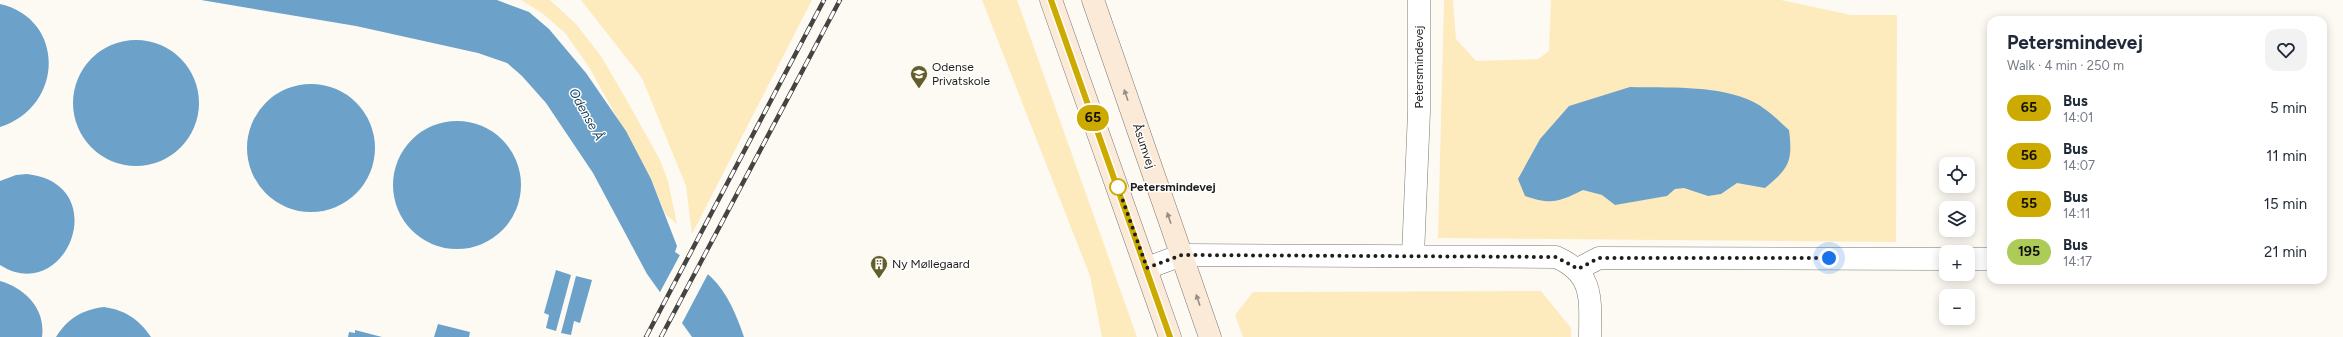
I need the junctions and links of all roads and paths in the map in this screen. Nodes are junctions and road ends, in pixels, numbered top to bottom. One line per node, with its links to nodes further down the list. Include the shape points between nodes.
1 (1051, 0): 9 (street)
2 (1093, 0): 4 (street, Åsumvej, one-way to 2)
3 (1419, 0): 5 (street, Petersmindevej, via 1419,112)
4 (1182, 255): 5 (street); 9 (street); 12 (street, Åsumvej, one-way to 4)
5 (1413, 255): 10 (street, via 1556,257)
6 (1939, 259): 10 (street, via 1599,258)
7 (1975, 259): 8 (street)
8 (1987, 259)
9 (1147, 268): 11 (street)
10 (1578, 269): 13 (street, via 1590,298)
11 (1170, 337)
12 (1210, 337)
13 (1590, 337)

